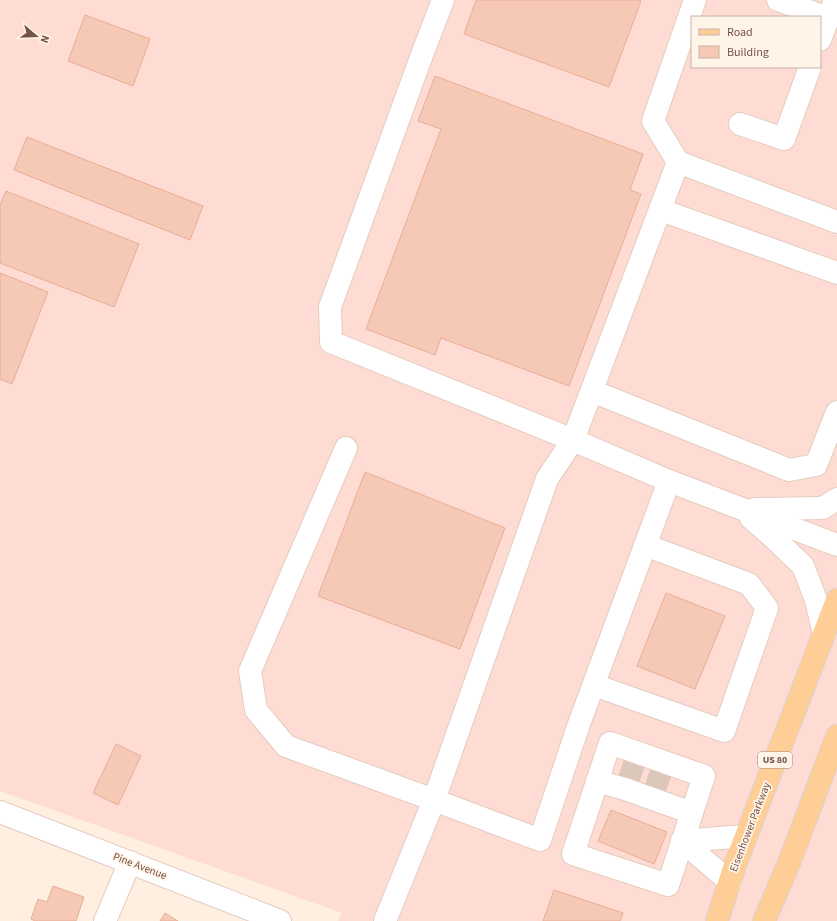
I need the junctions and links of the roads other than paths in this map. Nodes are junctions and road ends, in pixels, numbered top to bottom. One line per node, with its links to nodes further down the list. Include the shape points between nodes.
1 (443, 0): 14 (street, via 330,307 331,342)
2 (695, 0): 8 (street, via 653,121)
3 (778, 0): 4 (street)
4 (831, 9): 5 (street)
5 (821, 37)
6 (810, 68): 7 (street, via 784,139)
7 (740, 124)
8 (678, 162): 9 (street); 10 (street)
9 (661, 210): 11 (street); 12 (street)
10 (837, 222)
11 (837, 273)
12 (592, 391): 13 (street, via 789,470 816,465); 14 (street)
13 (837, 412)
14 (573, 440): 16 (street); 27 (street, via 547,479)
15 (346, 448): 27 (street, via 250,670 256,710 286,746)
16 (669, 481): 18 (street); 19 (street)
17 (837, 499): 18 (street, via 822,508)
18 (740, 509): 20 (street); 22 (street, via 803,566 816,600)
19 (646, 545): 23 (street); 23 (street, via 750,584 768,608 724,731)
20 (837, 546)
21 (837, 600): 22 (main road, Eisenhower Parkway / US 80)
22 (824, 634): 30 (main road, Eisenhower Parkway / US 80)
23 (594, 685): 27 (street, via 540,840)
24 (837, 736): 38 (main road)
25 (632, 771): 26 (street); 26 (street, via 610,743); 29 (street, via 653,796); 29 (street, via 663,767 704,776)
26 (597, 781): 31 (street, via 573,854 668,886)
27 (434, 800): 36 (street)
28 (0, 812): 32 (street, Pine Avenue)
29 (692, 813): 31 (street)
30 (746, 836): 31 (street); 33 (main road, Eisenhower Parkway / US 80)
31 (682, 841): 33 (street)
32 (130, 862): 34 (street); 35 (street, Pine Avenue)
33 (730, 882): 37 (main road, Eisenhower Parkway / US 80)
34 (105, 921)
35 (280, 921)
36 (385, 921)
37 (717, 921)
38 (764, 921)

